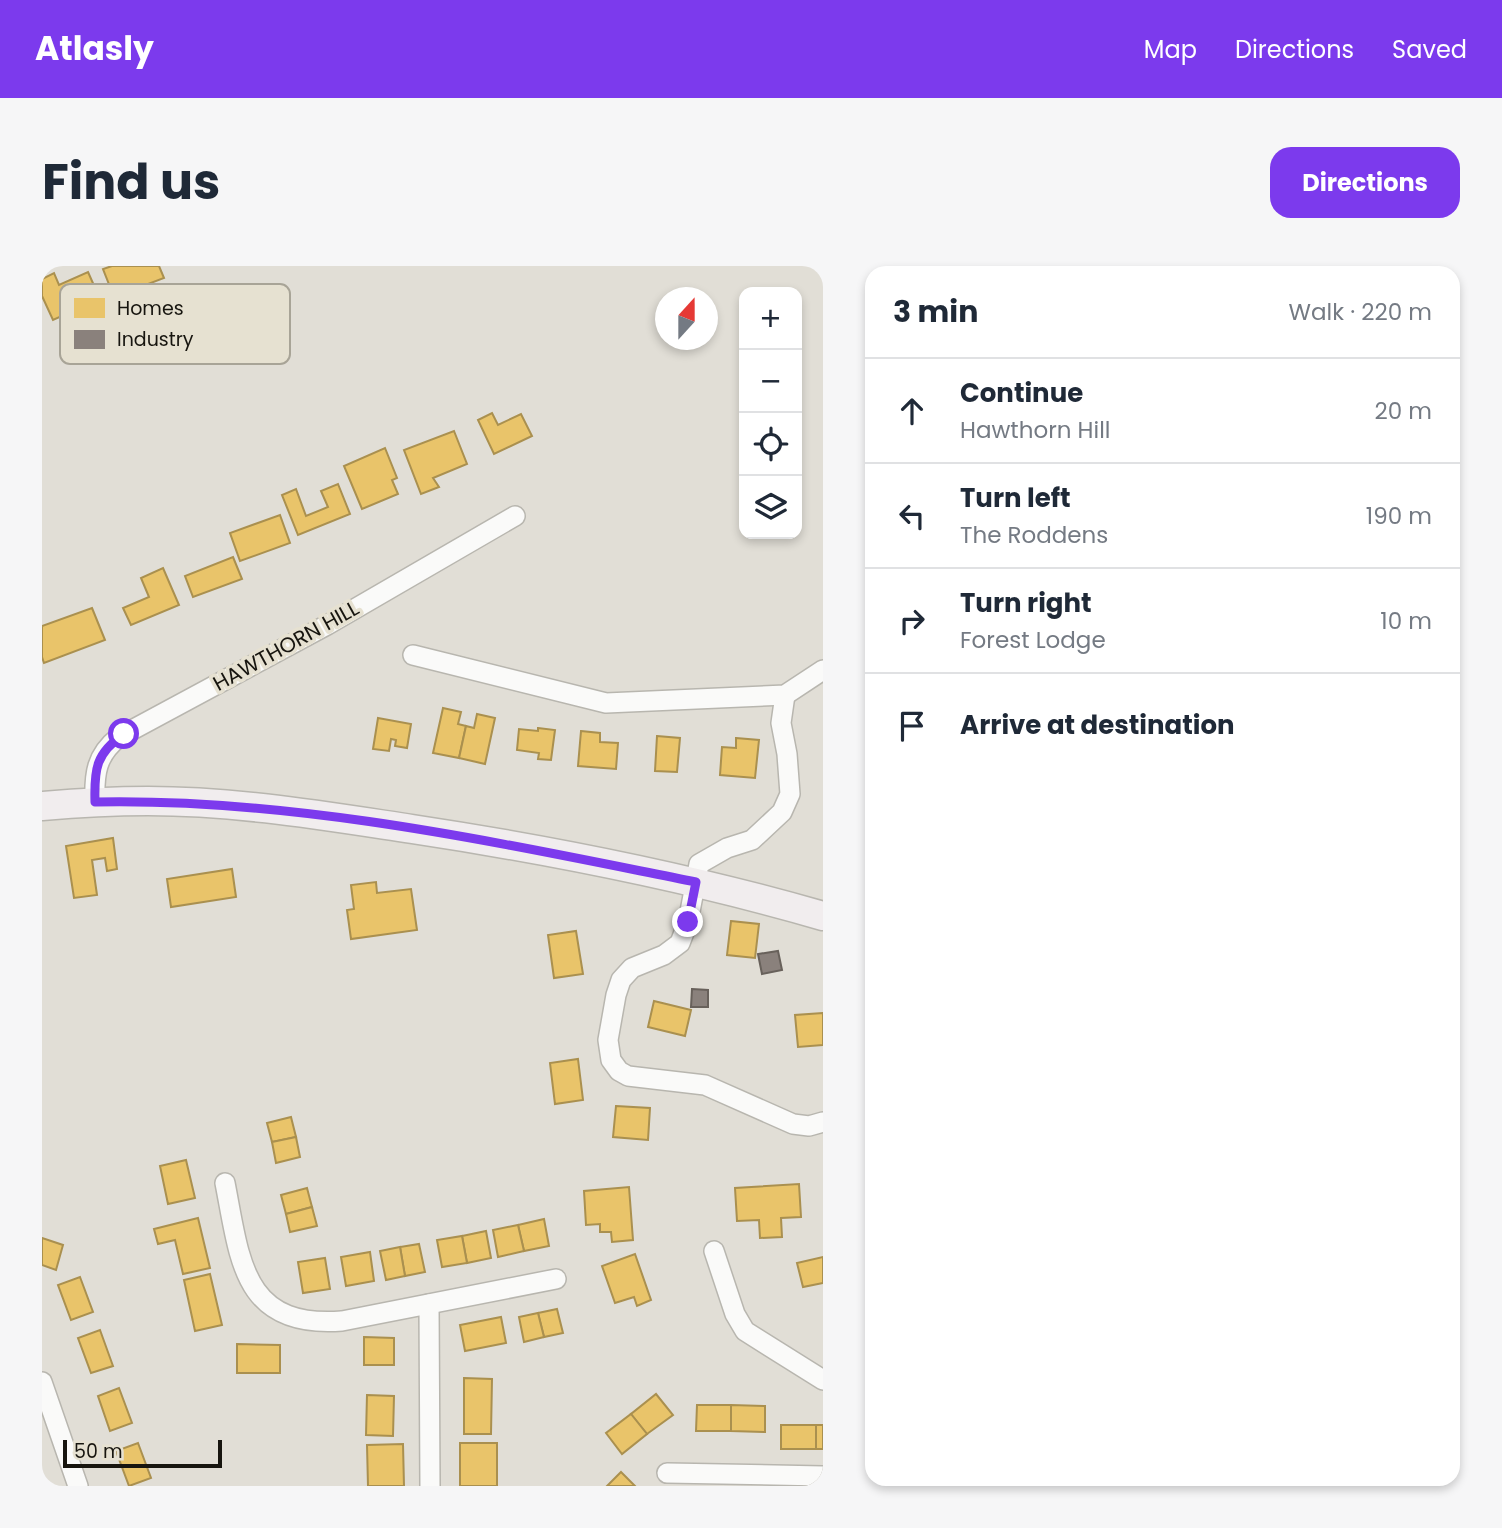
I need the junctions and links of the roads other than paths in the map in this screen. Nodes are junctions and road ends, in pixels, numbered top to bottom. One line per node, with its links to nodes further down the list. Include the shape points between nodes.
1 (515, 516): 5 (street, HAWTHORN HILL, via 327,625 124,734 99,759)
2 (413, 655): 4 (street, via 606,703)
3 (823, 670): 4 (street)
4 (785, 695): 7 (street, via 781,723 790,794 782,812 752,840 699,864)
5 (95, 802): 6 (street); 7 (street, via 224,804 348,820 509,845)
6 (42, 806)
7 (696, 882): 8 (street); 9 (street, via 680,943 632,968 621,980 608,1040 611,1060 619,1071 632,1077 700,1083 793,1124)
8 (823, 916)
9 (823, 1122)
10 (225, 1183): 13 (street, via 248,1280 259,1296 281,1311 319,1323)
11 (714, 1251): 14 (street, via 745,1331)
12 (556, 1279): 13 (street)
13 (429, 1304): 19 (street)
14 (823, 1380)
15 (42, 1382): 18 (street)
16 (667, 1473): 17 (street)
17 (823, 1476)
18 (78, 1486)
19 (430, 1486)

